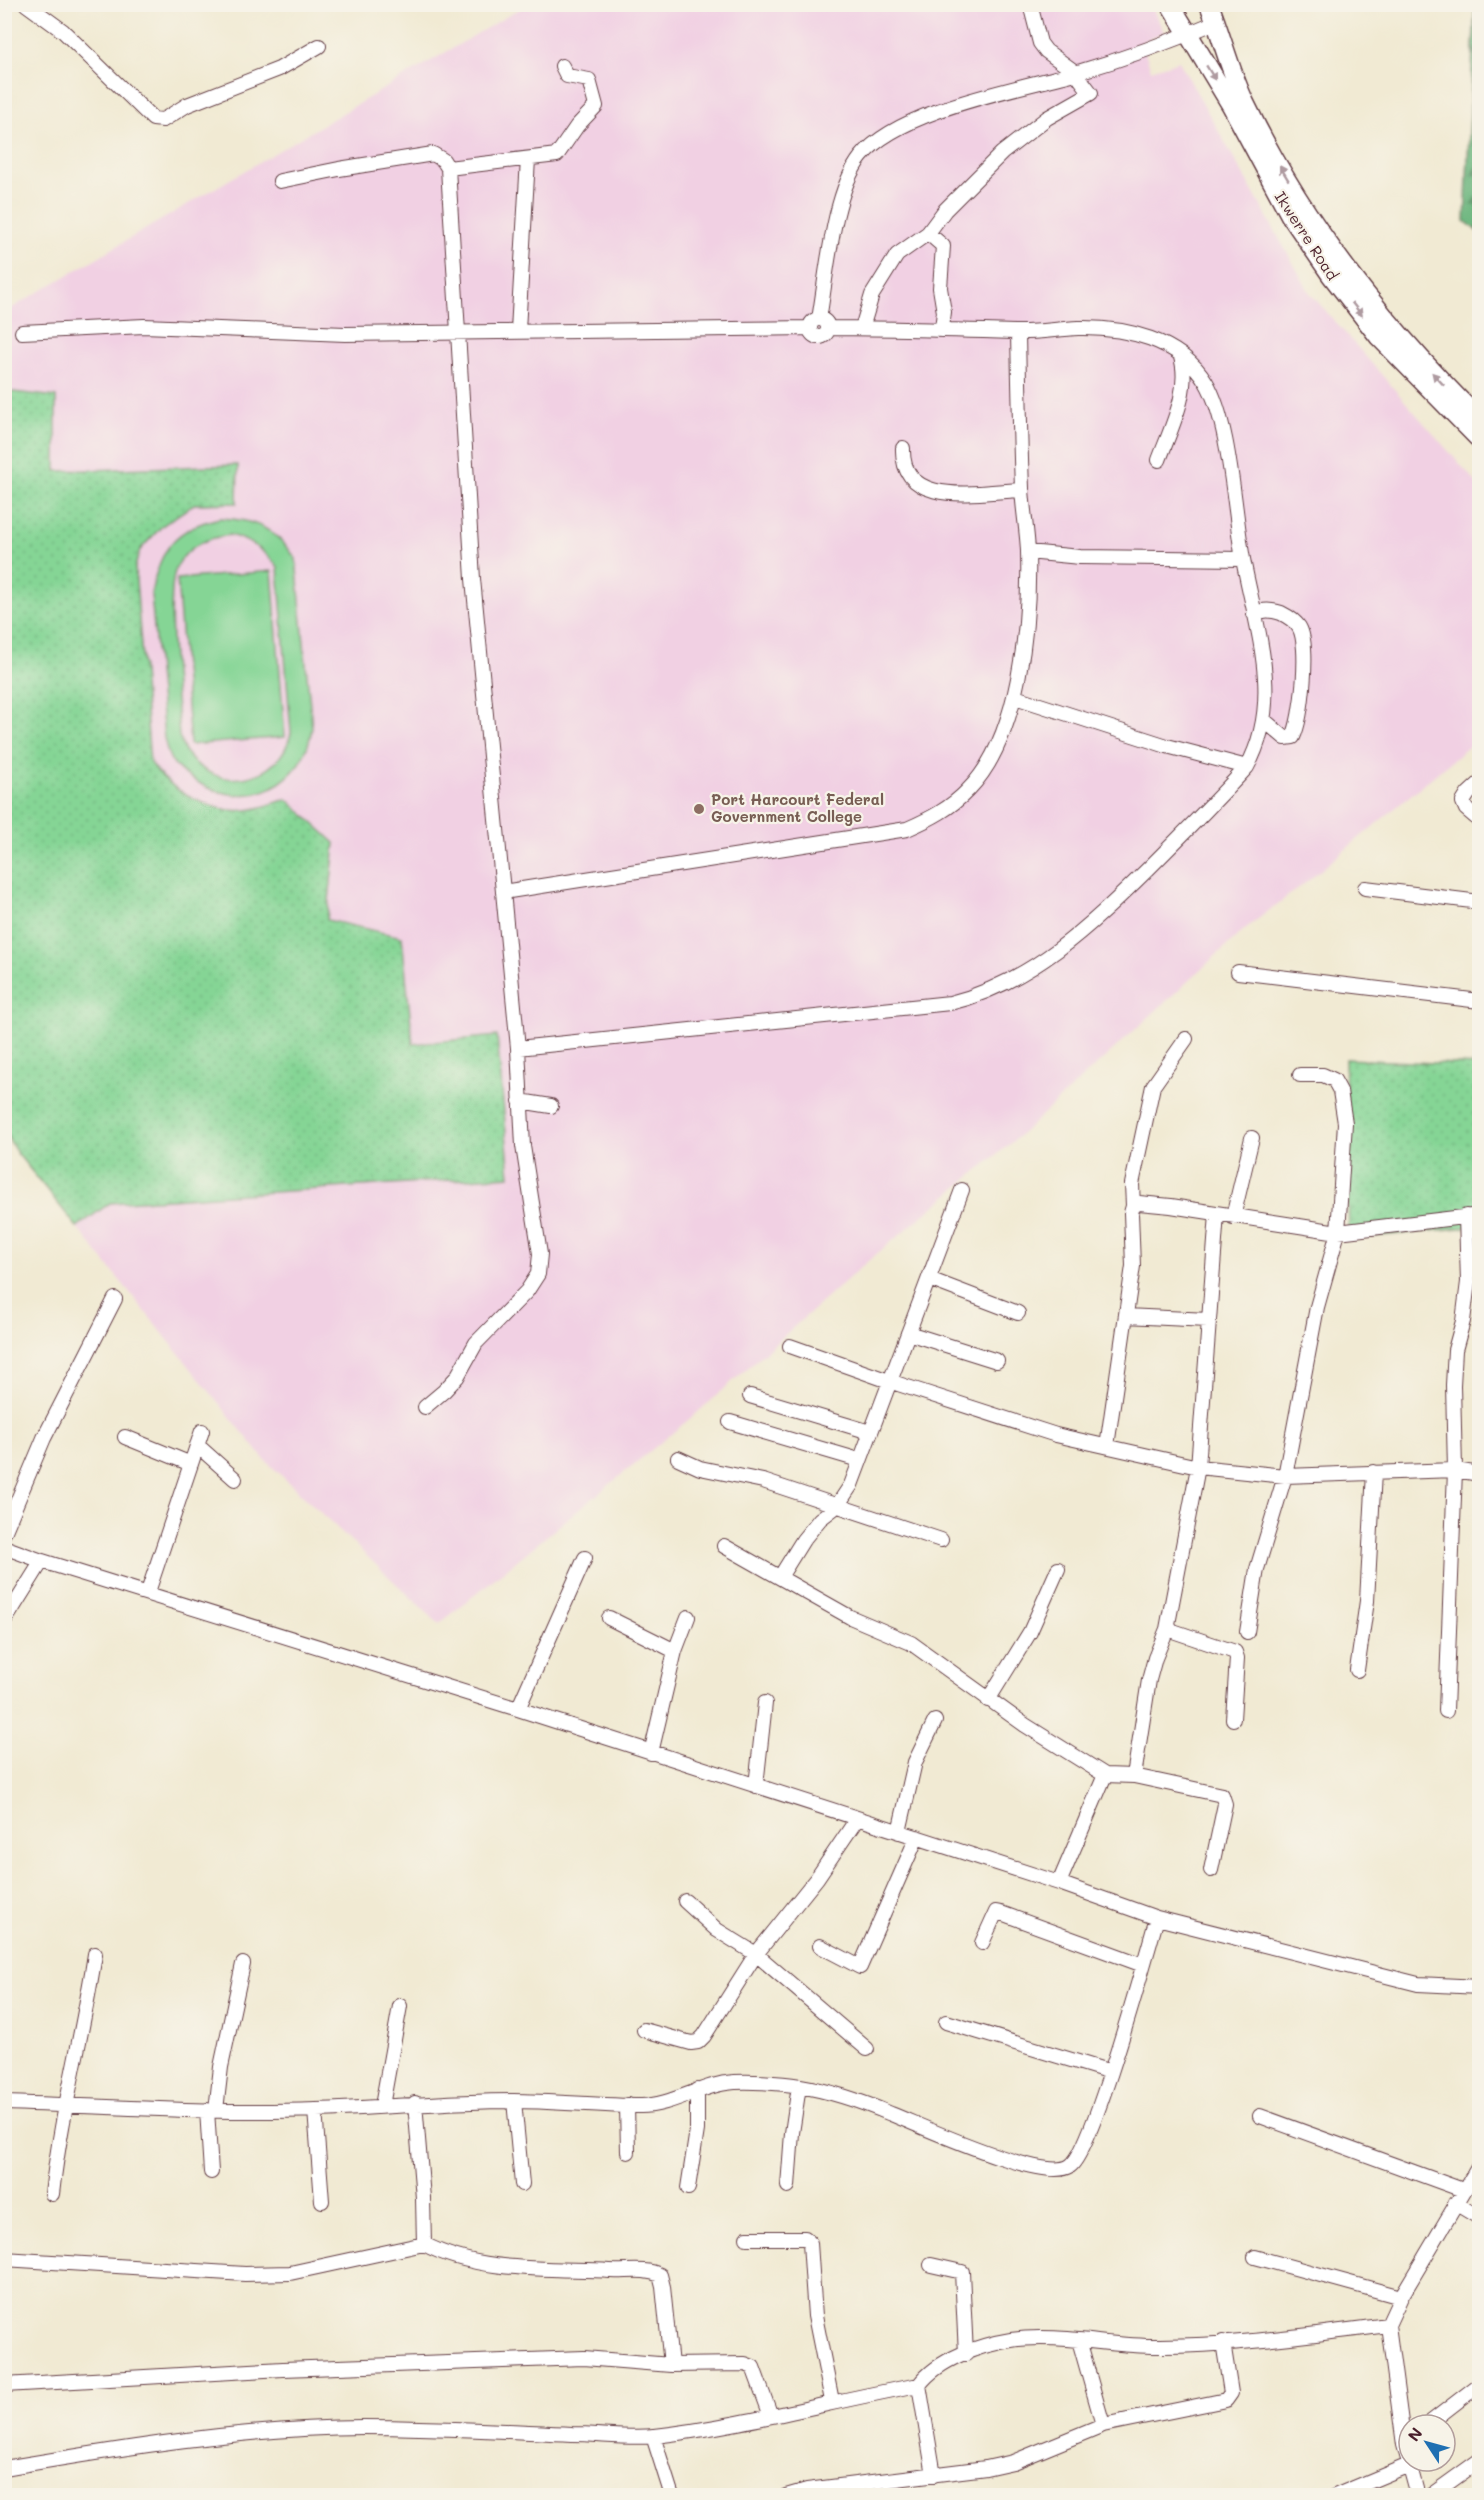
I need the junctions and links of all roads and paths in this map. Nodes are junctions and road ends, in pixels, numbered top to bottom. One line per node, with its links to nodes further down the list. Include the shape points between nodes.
1 (26, 4): 7 (street, via 63,32 153,119 163,120 187,105 279,69)
2 (1030, 4): 9 (street, via 1041,43)
3 (1170, 4): 6 (main road, Ikwerre Road)
4 (1209, 4): 5 (main road, Ikwerre Road)
5 (1216, 22): 6 (street); 22 (main road, Ikwerre Road, one-way to 5, via 1389,324 1313,222 1245,102)
6 (1187, 35): 9 (street); 23 (main road, Ikwerre Road, one-way to 23, via 1231,105 1290,215 1331,275 1379,337)
7 (320, 46)
8 (562, 66): 10 (street, via 567,76 589,80 596,106 557,155)
9 (1075, 72): 13 (street, via 1091,93 1047,118 1002,153 945,210); 14 (street, via 924,115 877,142 861,156 842,198)
10 (528, 159): 11 (street); 17 (street)
11 (448, 168): 12 (street, via 432,154); 18 (street)
12 (280, 181)
13 (928, 233): 15 (street, via 897,255 872,295); 16 (street, via 943,246)
14 (819, 325): 15 (street); 17 (street)
15 (862, 328): 16 (street)
16 (942, 328): 20 (street)
17 (518, 330): 18 (street)
18 (460, 331): 19 (street, via 345,334 144,327); 36 (street, via 473,579)
19 (22, 332)
20 (1018, 333): 21 (street, via 1079,328 1124,331 1160,342); 26 (street)
21 (1180, 354): 25 (street, via 1183,387); 28 (street, via 1196,368 1215,400)
22 (1479, 420)
23 (1479, 441)
24 (903, 448): 26 (street, via 902,462 907,473 933,492)
25 (1159, 460)
26 (1022, 490): 27 (street)
27 (1028, 552): 28 (street, via 1080,557); 30 (street, via 1024,644)
28 (1243, 560): 29 (street)
29 (1254, 614): 31 (street, via 1267,682); 31 (street, via 1272,610 1288,616 1299,627 1303,640 1300,723 1293,737 1285,738)
30 (1015, 697): 32 (street, via 1167,746); 36 (street, via 992,757 970,788 945,809 907,829)
31 (1264, 720): 32 (street, via 1257,750)
32 (1247, 767): 41 (street, via 1121,896 1064,946 1005,984 969,999)
33 (1479, 783): 34 (street, via 1463,802)
34 (1479, 821)
35 (1365, 888): 37 (street)
36 (502, 892): 41 (street)
37 (1479, 902)
38 (1238, 972): 39 (street)
39 (1479, 1001)
40 (1186, 1039): 47 (street, via 1153,1086 1131,1184)
41 (518, 1048): 43 (street)
42 (1300, 1075): 51 (street, via 1323,1075 1334,1080 1340,1091 1345,1123)
43 (520, 1101): 44 (street); 62 (street, via 540,1254 538,1274 527,1291 476,1343 457,1377)
44 (551, 1106)
45 (1252, 1138): 50 (street)
46 (962, 1190): 52 (street)
47 (1133, 1206): 48 (street, via 1139,1203); 55 (street, via 1133,1266)
48 (1217, 1214): 50 (street); 56 (street)
49 (1473, 1216): 51 (street); 73 (street, via 1463,1321 1455,1350)
50 (1233, 1217): 51 (street)
51 (1338, 1232): 76 (street, via 1317,1307)
52 (929, 1279): 54 (street); 57 (street)
53 (115, 1299): 79 (street, via 44,1438)
54 (1018, 1313)
55 (1126, 1316): 56 (street); 68 (street)
56 (1208, 1320): 72 (street)
57 (908, 1333): 59 (street); 60 (street)
58 (790, 1346): 60 (street)
59 (997, 1361)
60 (889, 1381): 65 (street); 68 (street, via 1056,1435)
61 (750, 1396): 65 (street)
62 (425, 1407)
63 (730, 1422): 70 (street)
64 (202, 1431): 67 (street)
65 (870, 1432): 70 (street)
66 (125, 1437): 71 (street)
67 (197, 1445): 71 (street); 77 (street)
68 (1107, 1446): 72 (street)
69 (678, 1458): 78 (street, via 700,1468 763,1481)
70 (859, 1460): 78 (street, via 851,1485)
71 (191, 1464): 87 (street)
72 (1198, 1467): 76 (street); 91 (street)
73 (1455, 1470): 74 (street); 75 (street); 98 (street)
74 (1374, 1472): 76 (street); 94 (street, via 1367,1601)
75 (1479, 1474)
76 (1285, 1476): 92 (street, via 1257,1569)
77 (235, 1479)
78 (837, 1506): 80 (street); 86 (street, via 820,1519)
79 (4, 1533)
80 (941, 1540)
81 (724, 1546): 86 (street)
82 (4, 1547): 84 (street)
83 (585, 1558): 97 (street)
84 (42, 1561): 87 (street); 90 (street)
85 (1058, 1569): 95 (street, via 1030,1632)
86 (780, 1577): 95 (street, via 850,1617 911,1642)
87 (148, 1592): 97 (street)
88 (688, 1617): 93 (street)
89 (609, 1618): 93 (street)
90 (4, 1622)
91 (1167, 1629): 99 (street, via 1235,1652); 103 (street, via 1149,1680)
92 (1247, 1632)
93 (675, 1651): 101 (street)
94 (1357, 1670)
95 (988, 1700): 102 (street)
96 (765, 1703): 104 (street)
97 (518, 1709): 101 (street)
98 (1446, 1711)
99 (1233, 1719)
100 (935, 1721): 106 (street, via 915,1762)
101 (651, 1753): 104 (street)
102 (1106, 1774): 103 (street); 109 (street)
103 (1134, 1776): 108 (street, via 1225,1798)
104 (756, 1786): 105 (street)
105 (857, 1819): 106 (street); 115 (street, via 817,1878)
106 (899, 1832): 107 (street)
107 (917, 1837): 109 (street); 113 (street, via 860,1967)
108 (1210, 1870)
109 (1059, 1883): 111 (street)
110 (685, 1901): 115 (street, via 717,1930)
111 (1158, 1918): 117 (street); 118 (street, via 1418,1984)
112 (981, 1943): 117 (street, via 996,1912)
113 (820, 1946)
114 (95, 1954): 129 (street)
115 (756, 1954): 121 (street, via 698,2042); 122 (street)
116 (243, 1964): 132 (street)
117 (1143, 1965): 123 (street)
118 (1479, 1987)
119 (400, 2006): 131 (street)
120 (946, 2022): 123 (street)
121 (644, 2030)
122 (867, 2049)
123 (1110, 2072): 124 (street, via 1078,2156 1073,2164 1057,2169 984,2152 888,2112)
124 (800, 2086): 125 (street, via 728,2082); 139 (street)
125 (697, 2090): 130 (street, via 647,2106); 140 (street, via 697,2130)
126 (514, 2101): 128 (street); 130 (street); 138 (street)
127 (4, 2103): 129 (street)
128 (415, 2103): 131 (street); 147 (street)
129 (66, 2105): 132 (street); 142 (street)
130 (627, 2105): 135 (street)
131 (382, 2106): 133 (street)
132 (212, 2110): 133 (street); 137 (street)
133 (315, 2110): 143 (street)
134 (1260, 2116): 141 (street)
135 (628, 2152)
136 (1479, 2164): 141 (street)
137 (211, 2172)
138 (522, 2184)
139 (788, 2186)
140 (688, 2188)
141 (1463, 2190): 144 (street)
142 (52, 2194)
143 (322, 2201)
144 (1455, 2203): 145 (street); 151 (street)
145 (1479, 2218)
146 (747, 2238): 160 (street, via 805,2238 810,2244 815,2316)
147 (424, 2244): 149 (street, via 290,2273 245,2274); 156 (street, via 440,2253 486,2262 651,2271 660,2275)
148 (1255, 2257): 151 (street)
149 (4, 2259)
150 (931, 2265): 155 (street, via 962,2272)
151 (1401, 2297): 152 (street)
152 (1388, 2325): 154 (street); 161 (street)
153 (1079, 2340): 154 (street, via 1160,2347); 155 (street, via 1013,2340); 164 (street)
154 (1223, 2343): 164 (street, via 1231,2393 1226,2400)
155 (966, 2354): 159 (street, via 927,2374)
156 (671, 2364): 158 (street, via 573,2359 283,2369); 163 (street, via 753,2367)
157 (1479, 2384): 162 (street)
158 (4, 2385)
159 (919, 2385): 160 (street); 170 (street)
160 (832, 2401): 163 (street)
161 (1402, 2413)
162 (1442, 2413)
163 (771, 2416): 165 (street)
164 (1103, 2425): 170 (street, via 1013,2462)
165 (653, 2436): 167 (street, via 435,2428 285,2430 85,2454); 171 (street)
166 (1479, 2460): 175 (street)
167 (4, 2468)
168 (1397, 2470): 173 (street)
169 (1411, 2473): 174 (street)
170 (934, 2475): 172 (street)
171 (672, 2496)
172 (786, 2496)
173 (1335, 2496)
174 (1418, 2496)
175 (1430, 2496)

